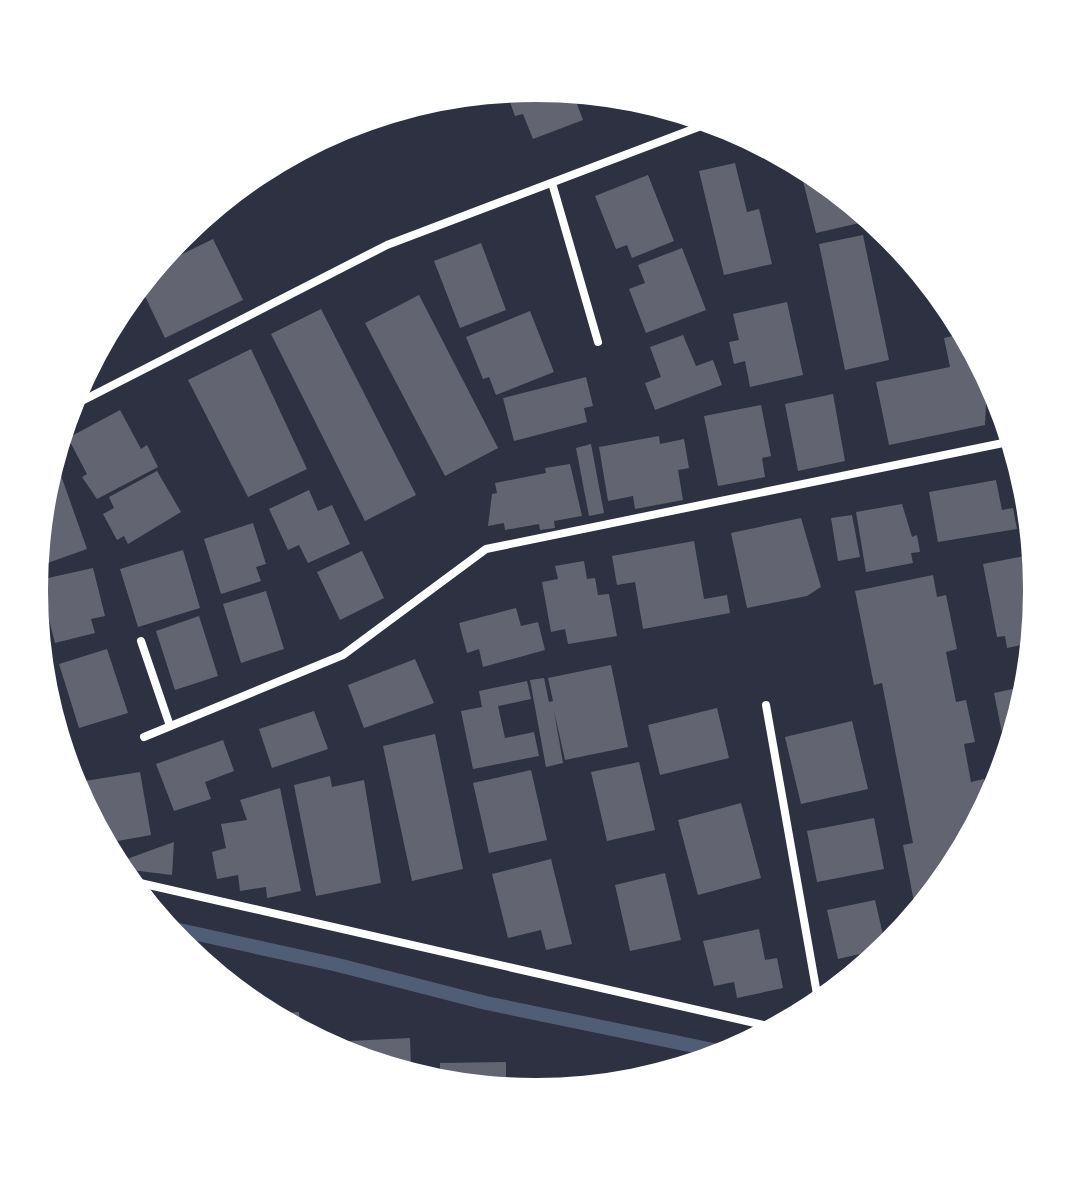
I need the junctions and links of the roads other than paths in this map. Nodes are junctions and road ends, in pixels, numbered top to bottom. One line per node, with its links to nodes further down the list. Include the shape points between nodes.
1 (694, 129): 2 (street)
2 (552, 183): 3 (street); 4 (street, via 387,245)
3 (598, 342)
4 (87, 398)
5 (1000, 444): 8 (street, via 486,549 343,655)
6 (141, 641): 8 (street)
7 (766, 705): 11 (street)
8 (170, 726): 9 (street)
9 (144, 737)
10 (147, 885): 12 (street)
11 (816, 988)
12 (757, 1024)

